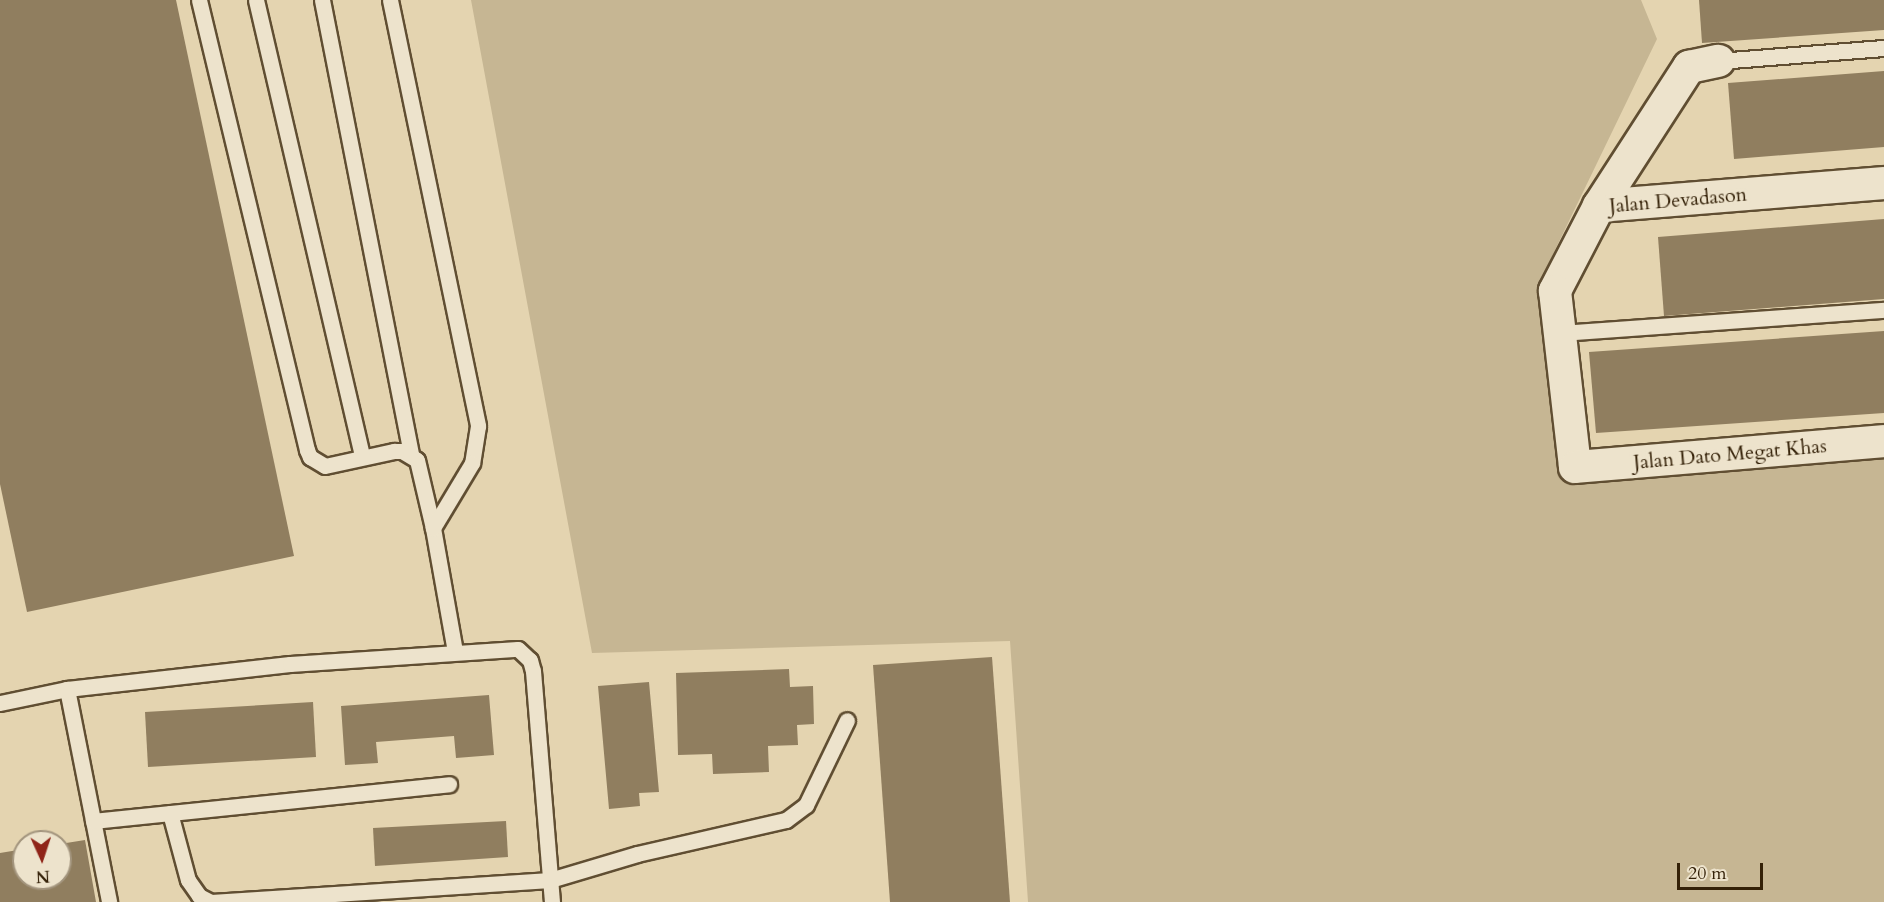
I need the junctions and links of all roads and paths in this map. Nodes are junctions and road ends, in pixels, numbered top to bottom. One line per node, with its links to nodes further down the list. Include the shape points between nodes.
1 (199, 0): 13 (lane, via 307,450 310,457 325,466)
2 (256, 0): 13 (lane)
3 (322, 0): 12 (lane)
4 (390, 0): 15 (lane, via 478,426 472,463)
5 (1884, 48): 6 (lane)
6 (1718, 61): 8 (street, via 1689,68)
7 (1884, 183): 8 (street, Jalan Devadason)
8 (1599, 206): 10 (street, Jalan Devadason, via 1556,291)
9 (1884, 310): 10 (lane)
10 (1561, 333): 14 (street, Jalan Devadason)
11 (1884, 441): 14 (street, Jalan Dato Megat Khas)
12 (411, 454): 13 (lane, via 394,451); 15 (lane, via 420,468)
13 (362, 457)
14 (1575, 467)
15 (434, 528): 16 (lane)
16 (455, 652): 17 (lane, via 290,664); 23 (lane, via 510,648 518,649 530,660)
17 (67, 689): 18 (lane); 22 (lane)
18 (0, 703)
19 (847, 720): 23 (lane, via 807,805 786,820 637,854)
20 (449, 784): 21 (lane)
21 (170, 813): 22 (lane); 25 (lane, via 188,880 199,896)
22 (93, 821): 24 (lane)
23 (550, 880): 25 (lane); 26 (lane)
24 (109, 902)
25 (211, 902)
26 (552, 902)

